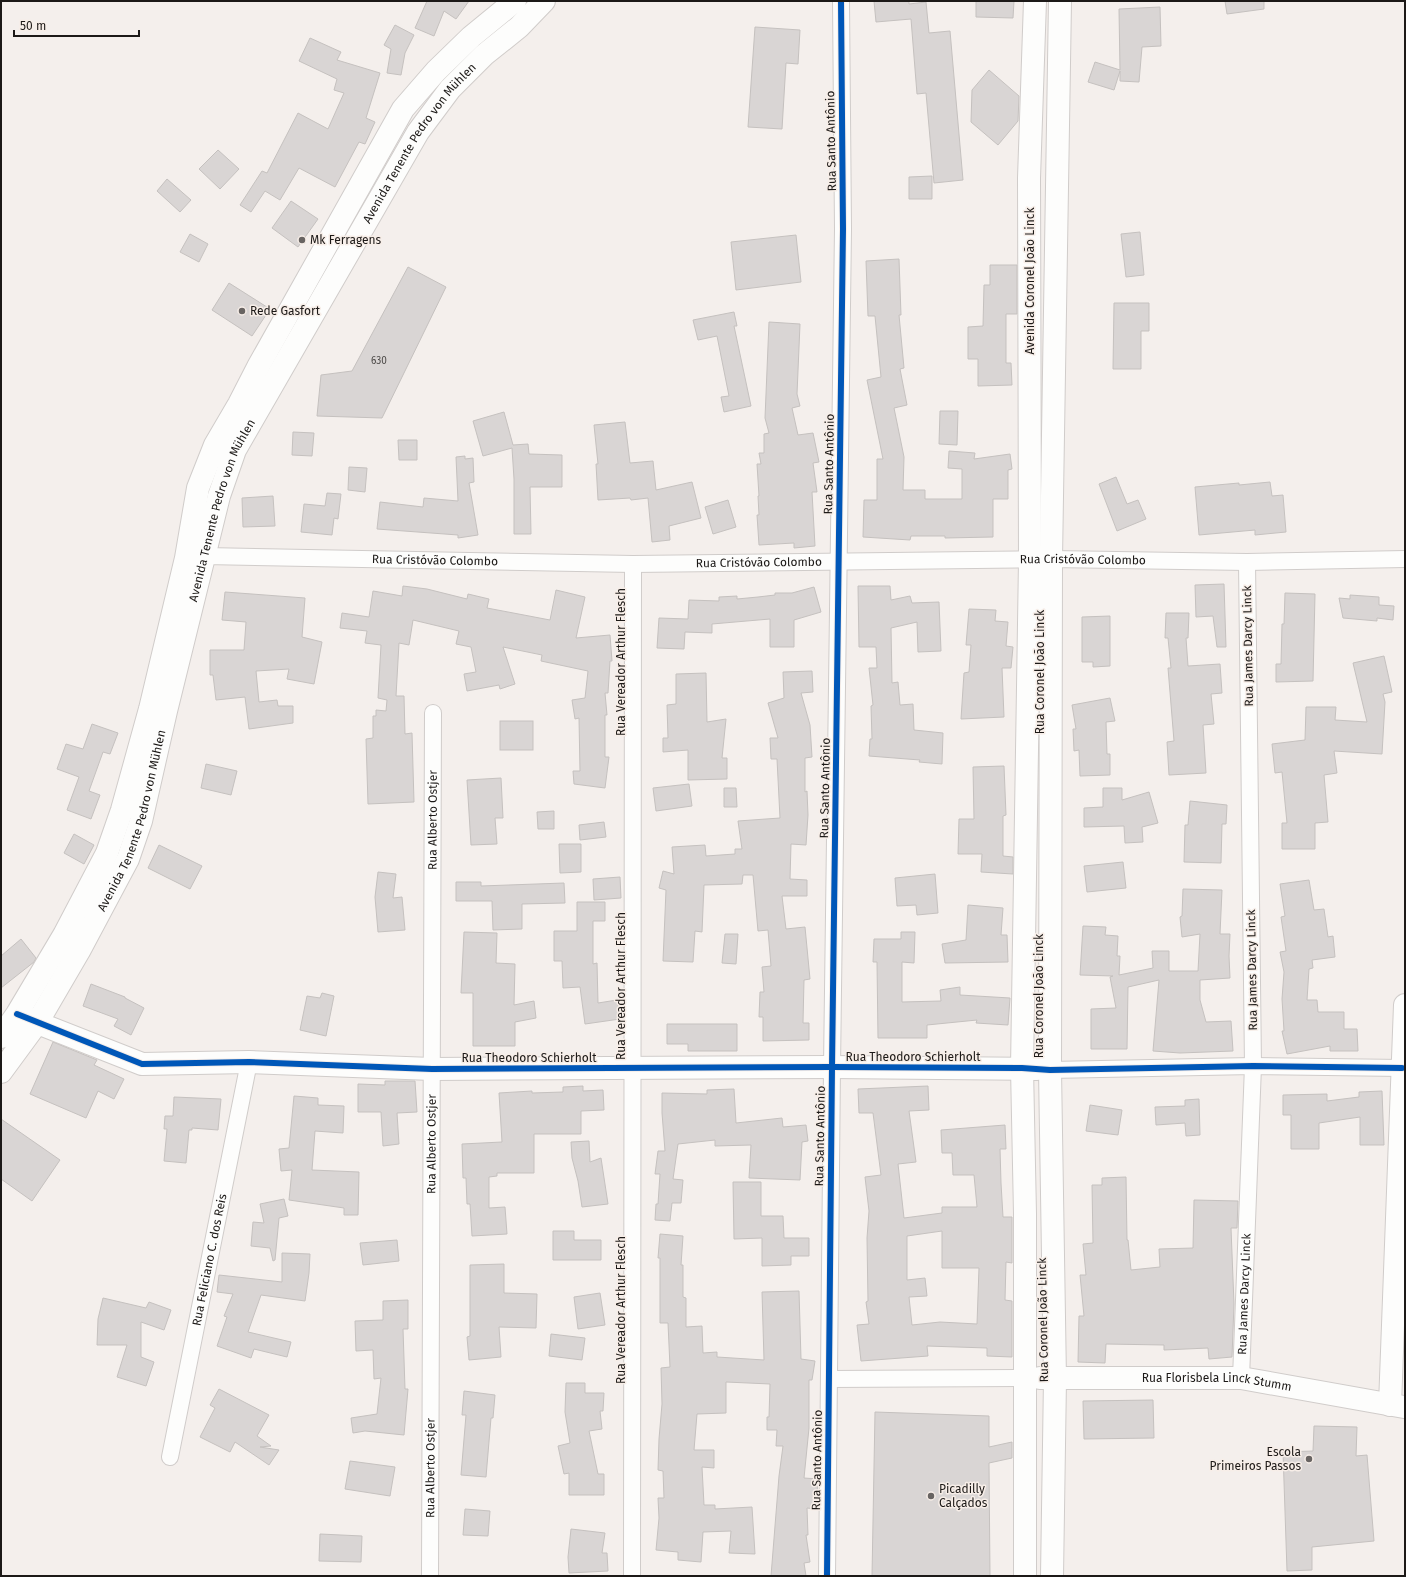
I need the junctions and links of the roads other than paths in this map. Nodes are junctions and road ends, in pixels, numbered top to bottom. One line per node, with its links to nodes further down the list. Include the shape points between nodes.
1 (515, 1): 6 (main road, Avenida Tenente Pedro von Mühlen, via 471,36 403,109)
2 (544, 1): 7 (main road, Avenida Tenente Pedro von Mühlen, via 450,89 418,132)
3 (840, 1): 11 (street, Rua Santo Antônio, via 843,236)
4 (1034, 1): 10 (main road, Avenida Coronel João Linck, via 1029,178)
5 (1060, 1): 10 (main road, Avenida Coronel João Linck)
6 (290, 310): 7 (main road); 8 (main road, Avenida Tenente Pedro von Mühlen, via 215,445 198,488)
7 (310, 319): 8 (main road, Avenida Tenente Pedro von Mühlen, via 235,450)
8 (195, 557): 13 (street, Rua Cristóvão Colombo); 16 (main road, Avenida Tenente Pedro von Mühlen, via 122,810 107,852 64,935); 17 (main road, Avenida Tenente Pedro von Mühlen, via 172,688 140,821 128,859)
9 (1405, 559): 12 (street, Rua Cristóvão Colombo)
10 (1040, 560): 11 (street, Rua Cristóvão Colombo); 12 (street, Rua Cristóvão Colombo); 23 (main road, Rua Coronel João Linck); 26 (main road, Rua Coronel João Linck)
11 (839, 561): 13 (street, Rua Cristóvão Colombo); 21 (street, Rua Santo Antônio)
12 (1247, 562): 20 (street, Rua James Darcy Linck)
13 (632, 564): 22 (street, Rua Vereador Arthur Flesch)
14 (433, 713): 25 (street, Rua Alberto Ostjer)
15 (1405, 1005): 24 (main road)
16 (17, 1014): 17 (main road, Rua Theodoro Schierholt); 18 (main road, Avenida Tenente Pedro von Mühlen)
17 (37, 1023): 19 (main road, Rua Theodoro Schierholt, via 142,1064); 27 (main road, Avenida Tenente Pedro von Mühlen)
18 (1, 1037)
19 (249, 1062): 25 (main road, Rua Theodoro Schierholt); 35 (street, Rua Feliciano C. dos Reis)
20 (1253, 1066): 24 (street); 26 (street); 32 (street, Rua James Darcy Linck)
21 (832, 1067): 22 (main road, Rua Theodoro Schierholt); 23 (main road, Rua Theodoro Schierholt); 30 (street, Rua Santo Antônio)
22 (632, 1068): 25 (main road, Rua Theodoro Schierholt); 37 (street, Rua Vereador Arthur Flesch)
23 (1022, 1068): 26 (main road, Rua Theodoro Schierholt); 28 (main road, Rua Coronel João Linck)
24 (1402, 1068): 34 (main road)
25 (432, 1069): 36 (street, Rua Alberto Ostjer)
26 (1050, 1070): 29 (main road, Rua Coronel João Linck)
27 (1, 1072)
28 (1026, 1214): 29 (main road); 31 (main road, Rua Coronel João Linck)
29 (1052, 1218): 33 (main road, Rua Coronel João Linck)
30 (829, 1378): 31 (street); 38 (street, Rua Santo Antônio)
31 (1026, 1378): 33 (main road, Rua Florisbela Linck Stumm); 39 (main road, Rua Coronel João Linck)
32 (1241, 1378): 33 (main road, Rua Florisbela Linck Stumm); 34 (main road, Rua Florisbela Linck Stumm)
33 (1054, 1379): 40 (main road, Rua Coronel João Linck)
34 (1398, 1406)
35 (170, 1458)
36 (430, 1576)
37 (632, 1576)
38 (827, 1576)
39 (1025, 1576)
40 (1052, 1576)

